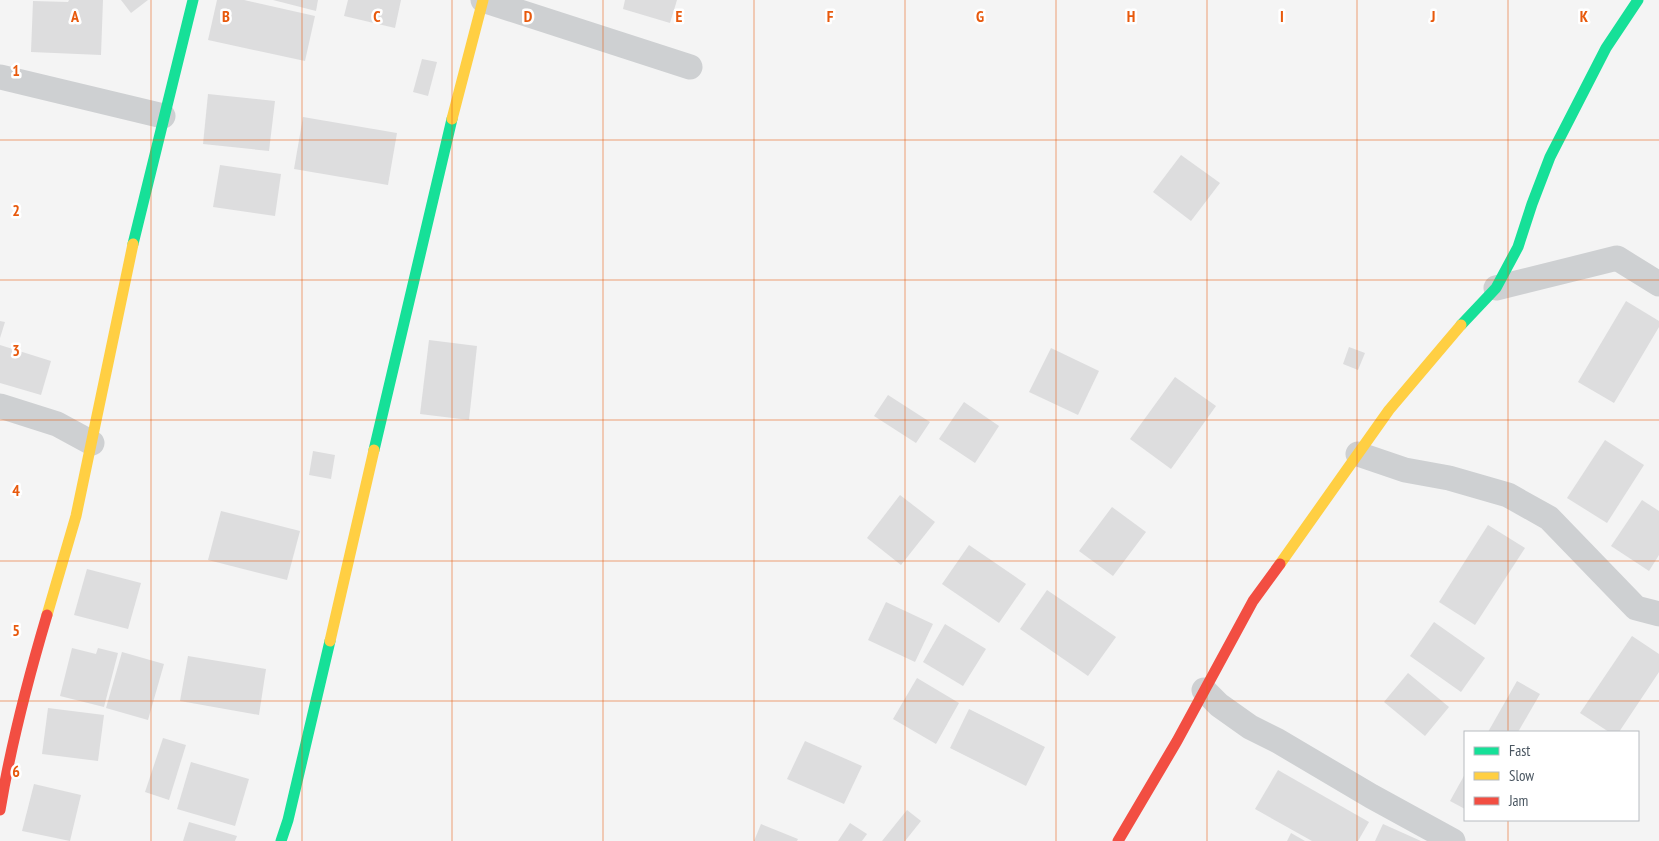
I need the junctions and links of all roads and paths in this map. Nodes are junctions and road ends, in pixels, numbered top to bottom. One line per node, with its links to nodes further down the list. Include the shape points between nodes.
1 (193, 0): 6 (street)
2 (483, 0): 4 (street); 15 (street)
3 (1638, 0): 8 (street, via 1606,48 1550,157 1518,247)
4 (690, 67)
5 (0, 77): 6 (street)
6 (163, 116): 10 (street, via 131,250)
7 (1659, 284): 8 (street, via 1617,258)
8 (1496, 288): 11 (street, via 1448,339 1389,410)
9 (0, 406): 10 (street, via 57,424)
10 (92, 443): 14 (street, via 76,516 33,661)
11 (1358, 454): 12 (street, via 1405,470 1449,478 1508,495 1549,518 1636,608); 13 (street, via 1253,601)
12 (1659, 614)
13 (1204, 690): 16 (street); 17 (street, via 1250,727)
14 (0, 810)
15 (281, 841)
16 (1118, 841)
17 (1453, 841)

